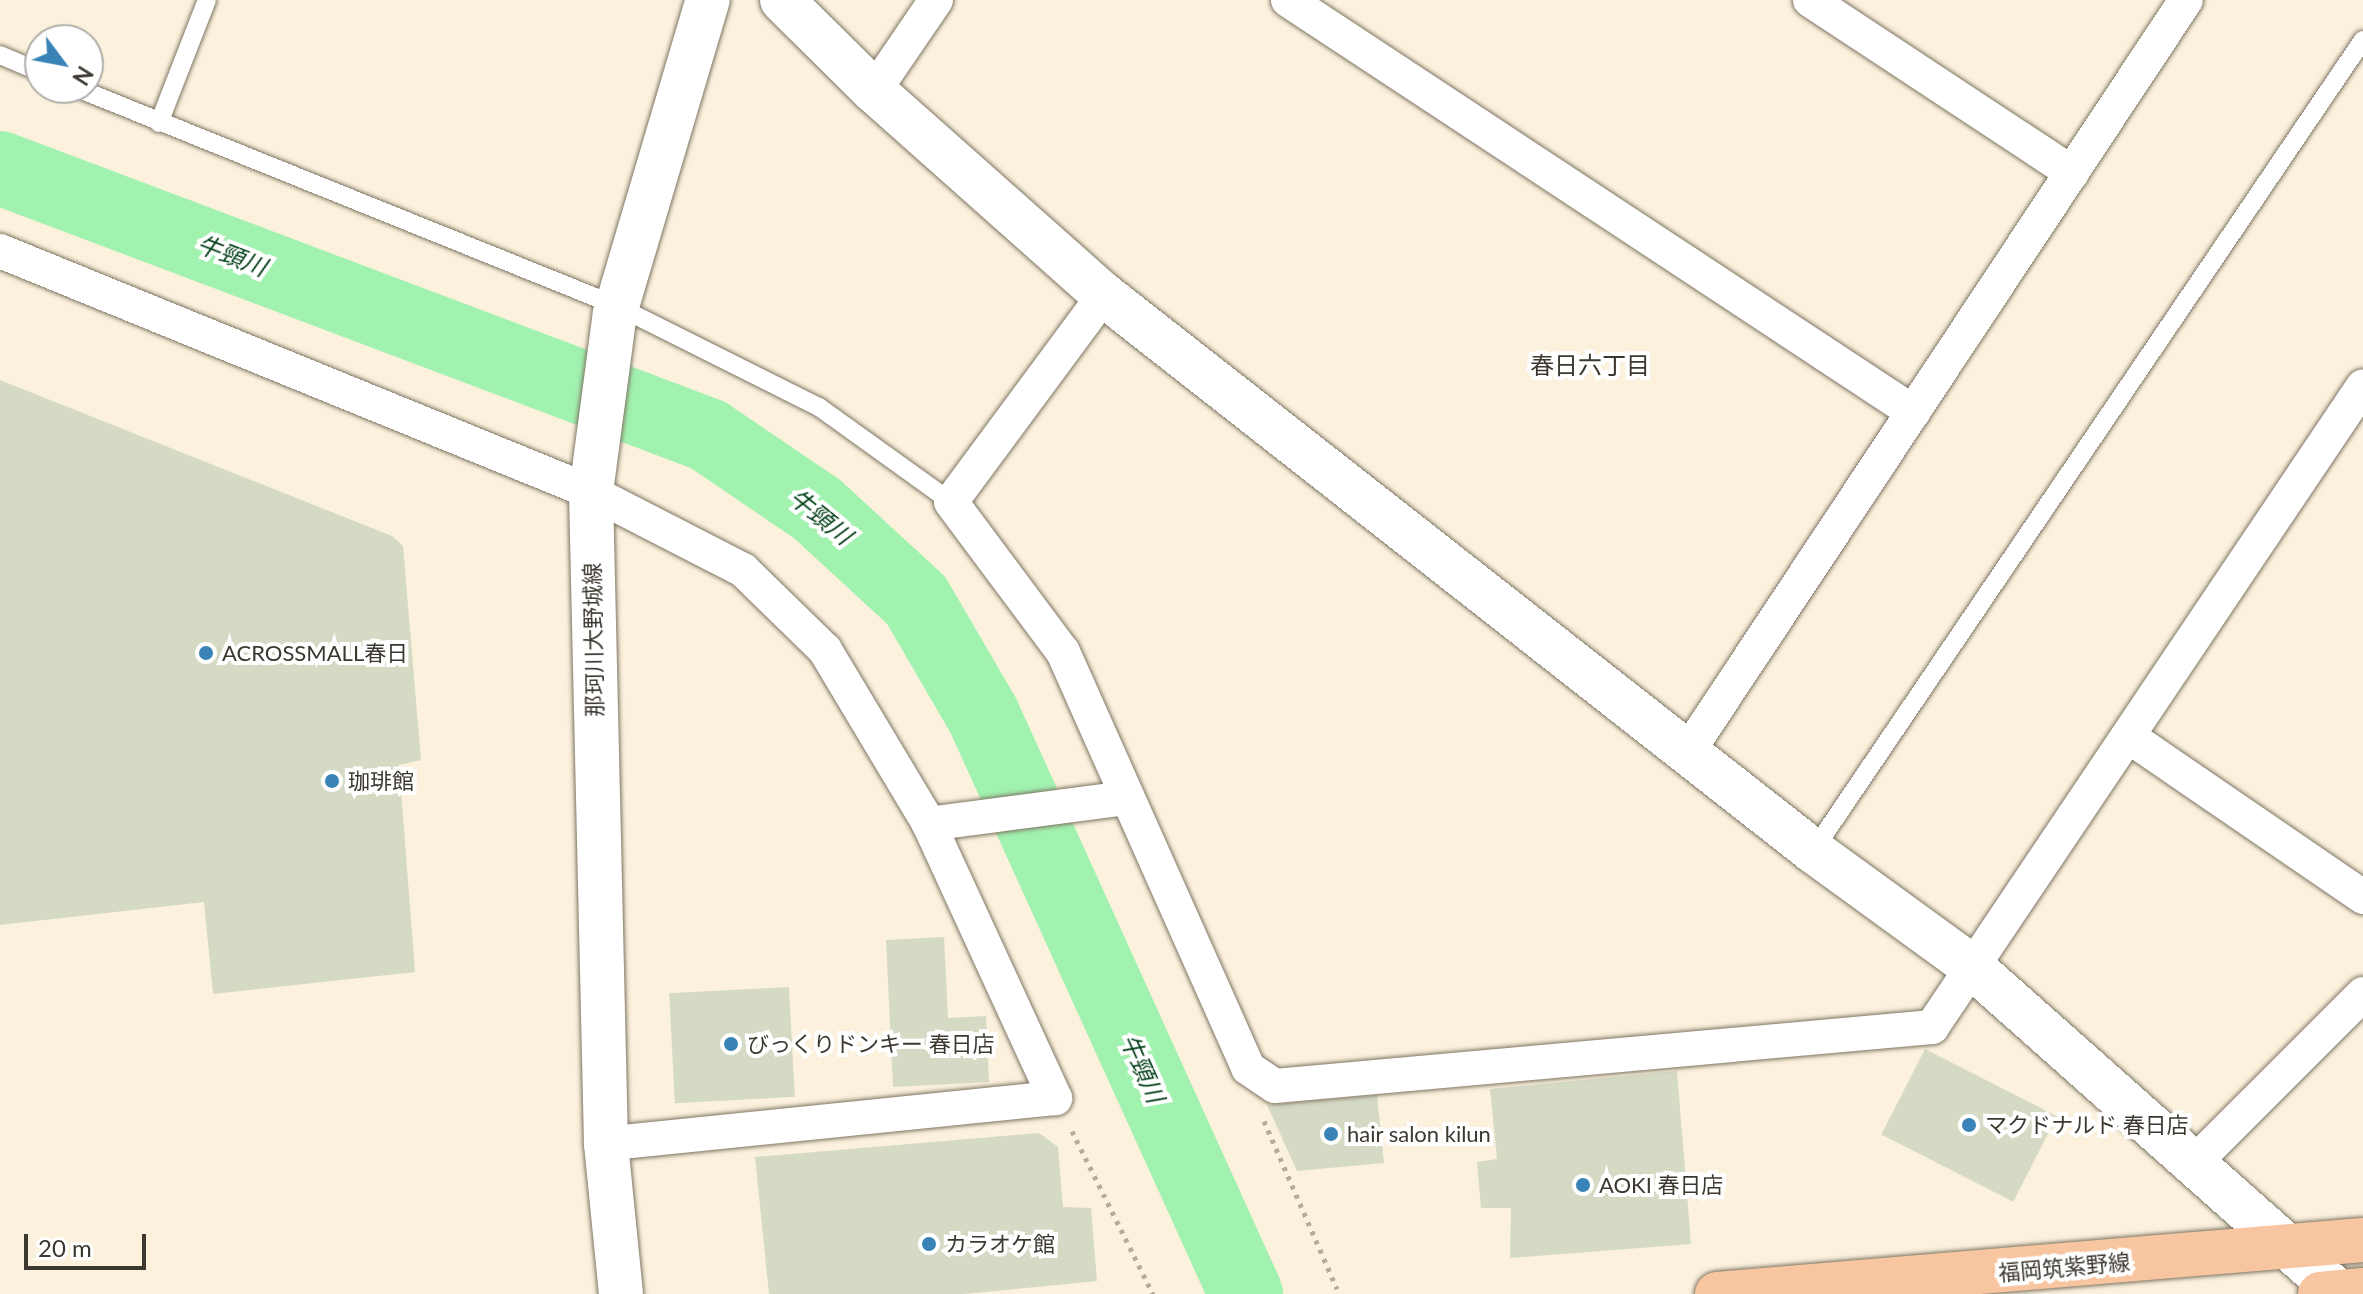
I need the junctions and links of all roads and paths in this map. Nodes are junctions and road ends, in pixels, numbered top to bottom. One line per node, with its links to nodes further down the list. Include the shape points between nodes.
1 (207, 0): 13 (lane)
2 (708, 0): 17 (street, 那珂川大野城線)
3 (782, 0): 11 (street)
4 (936, 0): 11 (street)
5 (1288, 0): 19 (street)
6 (1810, 0): 14 (street)
7 (2186, 0): 14 (street)
8 (2363, 40): 26 (lane)
9 (0, 55): 10 (lane)
10 (24, 65)
11 (874, 91): 16 (street)
12 (104, 100): 13 (lane)
13 (159, 123): 17 (lane)
14 (2072, 173): 19 (street)
15 (0, 251): 20 (street)
16 (1104, 295): 21 (street); 23 (street)
17 (616, 310): 20 (street, 那珂川大野城線); 21 (lane, via 819,407)
18 (2363, 386): 22 (street)
19 (1913, 412): 23 (street)
20 (592, 482): 25 (street, via 758,583 825,650); 32 (street, 那珂川大野城線)
21 (951, 502): 24 (street, via 1063,652)
22 (2128, 736): 27 (street); 28 (street)
23 (1687, 753): 26 (street)
24 (1113, 801): 25 (street); 28 (street, via 1248,1068 1275,1086 1932,1027)
25 (939, 823): 30 (street)
26 (1813, 851): 28 (street)
27 (2363, 897)
28 (1970, 965): 33 (street)
29 (2363, 994): 33 (street)
30 (1055, 1098): 32 (street); 39 (path)
31 (1262, 1116): 36 (path)
32 (606, 1144): 38 (street, 那珂川大野城線)
33 (2194, 1163): 35 (street)
34 (2363, 1240): 35 (main road, 福岡筑紫野線)
35 (2290, 1247): 37 (street); 40 (main road, 福岡筑紫野線)
36 (1337, 1289)
37 (2341, 1292)
38 (621, 1294)
39 (1153, 1294)
40 (1717, 1294)

